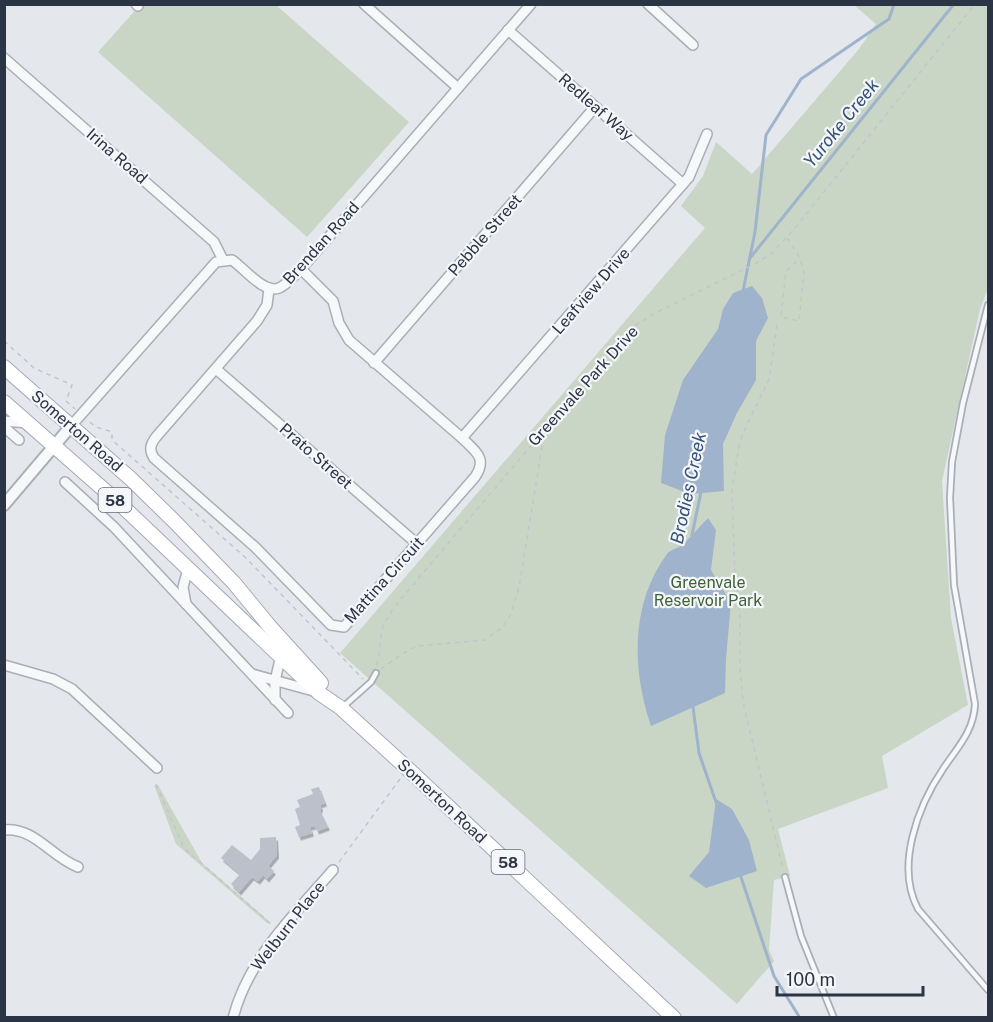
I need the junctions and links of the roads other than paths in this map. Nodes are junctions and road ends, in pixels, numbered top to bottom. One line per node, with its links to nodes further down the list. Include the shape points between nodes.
1 (531, 4): 4 (street, Brendan Road)
2 (648, 4): 5 (street)
3 (366, 5): 7 (street)
4 (508, 30): 7 (street, Brendan Road); 8 (street, Redleaf Way)
5 (693, 45)
6 (4, 58): 11 (street, Irina Road, via 214,242)
7 (458, 88): 12 (street, Brendan Road)
8 (595, 107): 10 (street, Redleaf Way); 15 (street, Pebble Street)
9 (707, 134): 10 (street, Leafview Drive, via 696,165)
10 (683, 184): 23 (street, Leafview Drive)
11 (223, 260): 13 (street, Brendan Road, via 232,260); 21 (street, via 209,268)
12 (301, 270): 13 (street, Brendan Road, via 280,288); 15 (street, Mattina Circuit, via 333,301 342,332)
13 (269, 289): 17 (street, Mattina Circuit, via 267,305 257,321)
14 (988, 305): 46 (lane, via 963,403 950,498 954,585 975,715 928,796 910,851 911,893 918,909)
15 (374, 363): 23 (street, Mattina Circuit)
16 (4, 367): 21 (main road, Somerton Road)
17 (216, 369): 28 (street, Prato Street); 28 (street, Mattina Circuit, via 152,442 150,452 255,547 332,626 345,627)
18 (4, 402): 20 (main road, Somerton Road / 58)
19 (4, 422): 20 (street, Somerton Road)
20 (28, 423): 25 (main road, Somerton Road / 58)
21 (71, 426): 25 (street); 31 (main road, Somerton Road, via 174,521)
22 (4, 428): 24 (street)
23 (462, 438): 28 (street, Mattina Circuit, via 477,452 480,470)
24 (19, 440)
25 (54, 446): 27 (street); 29 (main road, Somerton Road / 58)
26 (65, 482): 30 (street, Somerton Road, via 107,520)
27 (4, 504)
28 (416, 543)
29 (188, 569): 30 (street, via 183,587); 32 (main road, Somerton Road / 58)
30 (186, 604): 35 (street, Somerton Road)
31 (271, 628): 32 (street, Somerton Road); 39 (main road, Somerton Road)
32 (280, 655): 36 (street, Somerton Road); 37 (main road, Somerton Road / 58)
33 (4, 665): 41 (street, via 53,679 72,689)
34 (376, 673): 39 (lane)
35 (252, 674): 36 (street, Somerton Road); 38 (street, Somerton Road)
36 (275, 681): 37 (street, Somerton Road); 38 (street, Somerton Road)
37 (319, 693): 39 (main road, Somerton Road / 58)
38 (275, 699): 40 (street, Somerton Road)
39 (341, 708): 48 (main road, Somerton Road / 58)
40 (288, 713)
41 (157, 768)
42 (4, 830): 43 (street, via 28,833 64,862)
43 (78, 867)
44 (333, 870): 47 (street, Welburn Place, via 253,968)
45 (785, 877): 49 (lane, via 801,936)
46 (988, 990)
47 (233, 1017)
48 (674, 1017)
49 (834, 1017)

